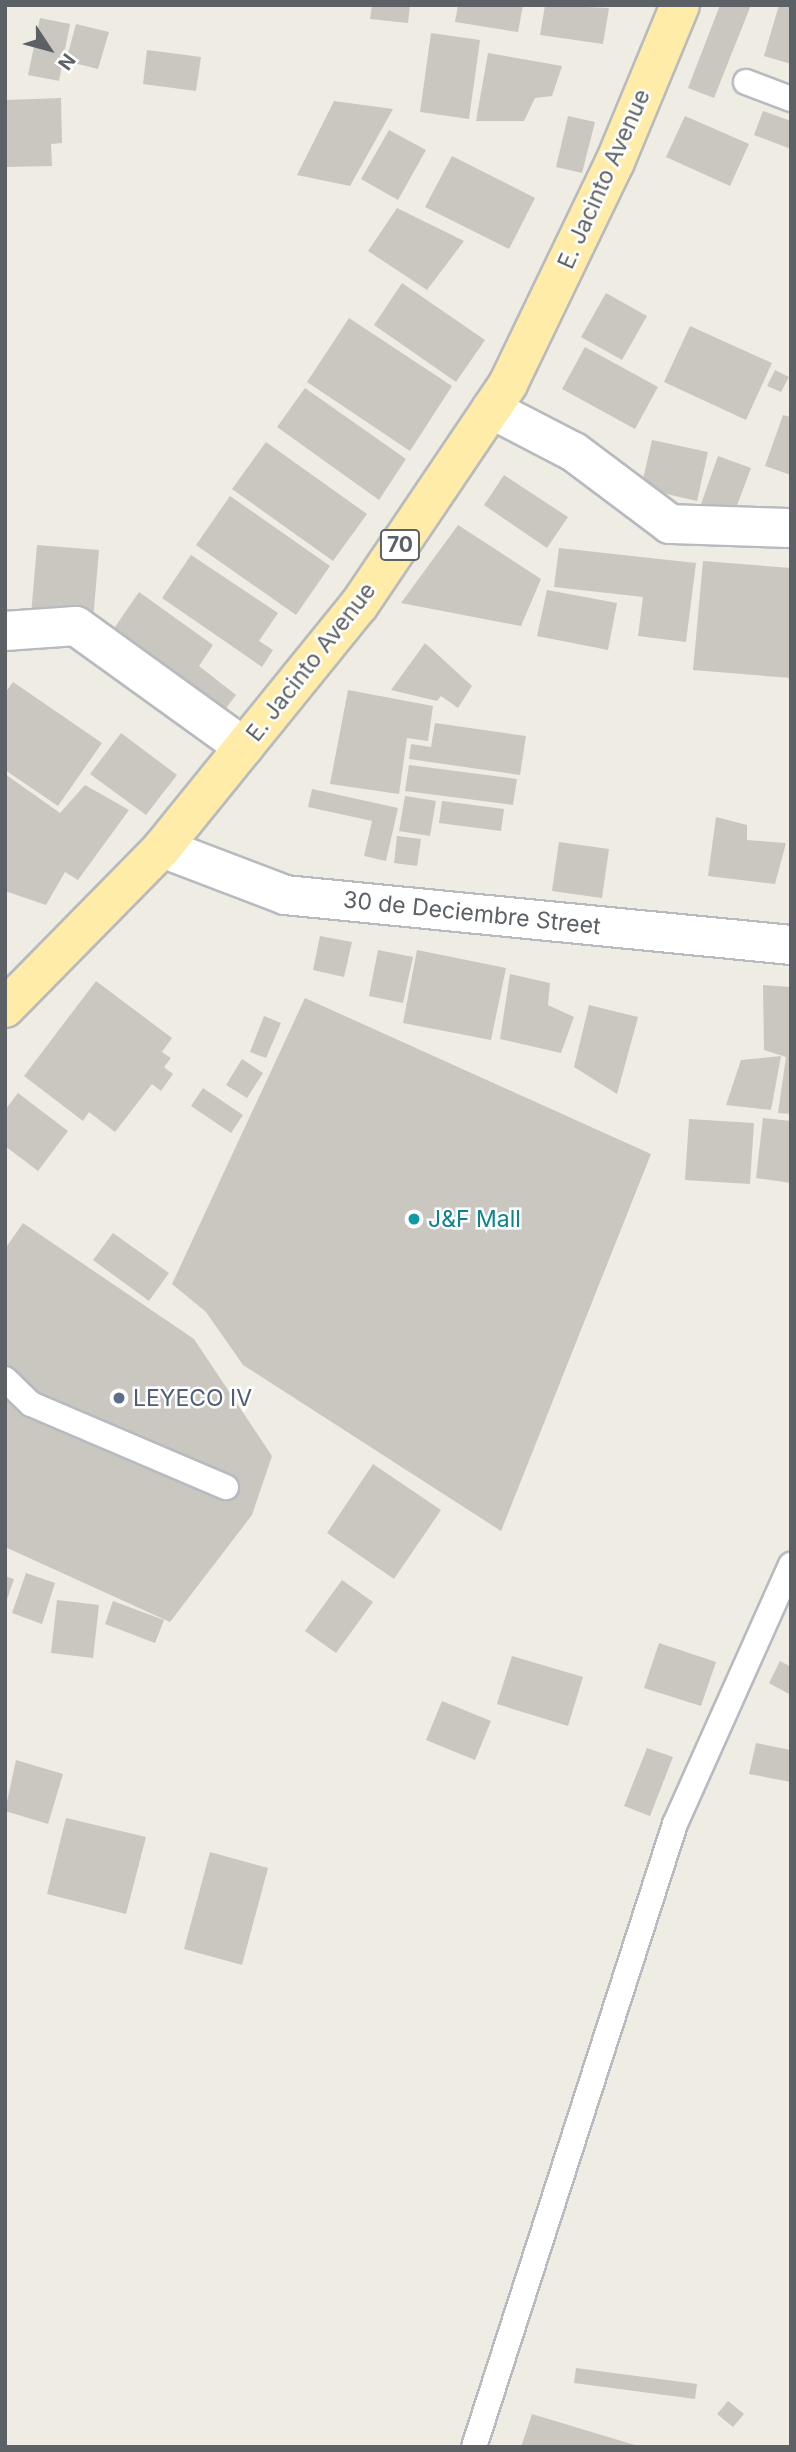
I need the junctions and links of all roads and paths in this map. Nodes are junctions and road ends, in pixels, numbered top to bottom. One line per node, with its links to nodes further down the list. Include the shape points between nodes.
1 (680, 5): 4 (main road, E. Jacinto Avenue / 70, via 615,162)
2 (746, 82): 3 (lane)
3 (791, 99)
4 (492, 409): 5 (street, via 574,452 670,524); 7 (main road, E. Jacinto Avenue / 70, via 359,605)
5 (791, 528)
6 (5, 631): 7 (street, via 76,626)
7 (244, 747): 8 (main road, E. Jacinto Avenue / 70)
8 (162, 848): 9 (street, 30 de Deciembre Street, via 285,895); 10 (main road, E. Jacinto Avenue / 70)
9 (791, 945)
10 (5, 1008)
11 (5, 1379): 12 (lane, via 31,1404)
12 (226, 1487)
13 (791, 1565): 14 (lane, via 675,1824)
14 (474, 2447)

